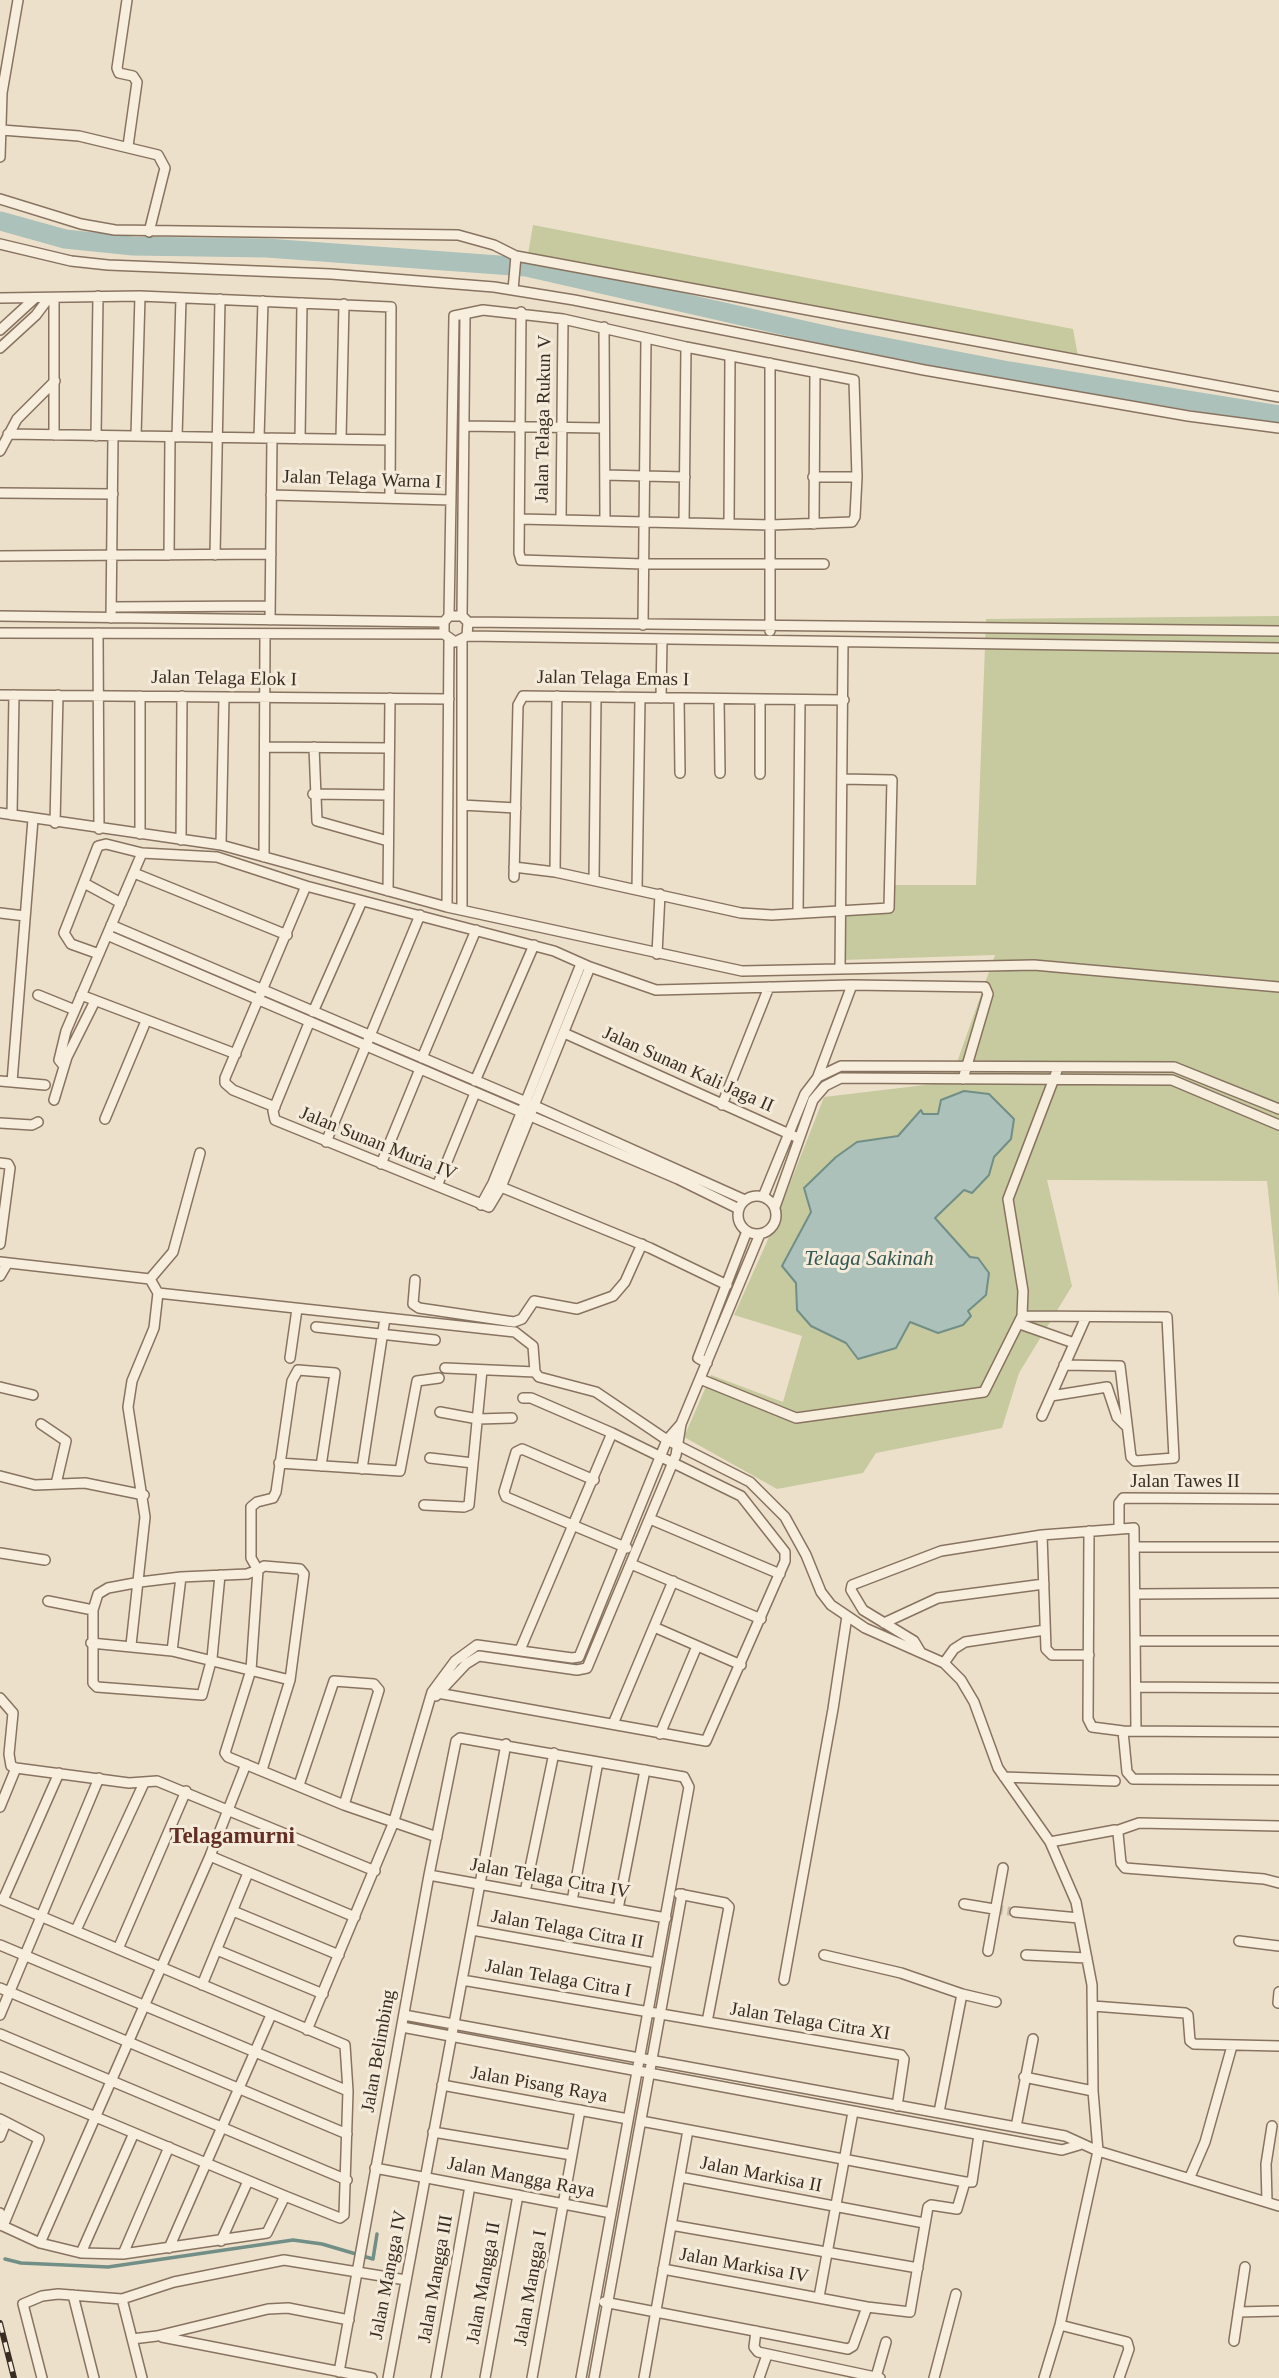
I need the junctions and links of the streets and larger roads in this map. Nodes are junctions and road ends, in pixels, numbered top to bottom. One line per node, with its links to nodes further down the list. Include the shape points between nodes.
1 (18, 0): 3 (street, via 2,93)
2 (127, 0): 4 (street, via 117,68 137,82)
3 (2, 130): 4 (street, via 79,136); 5 (street)
4 (128, 146): 7 (street, via 158,155 164,162)
5 (0, 157)
6 (0, 199): 7 (street, via 94,226)
7 (149, 232): 9 (street, via 457,235 494,245)
8 (0, 244): 10 (street, via 108,265)
9 (515, 260): 10 (street); 33 (street)
10 (512, 285): 38 (street, via 924,370)
11 (98, 296): 12 (street); 16 (street); 41 (street)
12 (140, 296): 14 (street); 43 (street)
13 (0, 298): 15 (street)
14 (181, 298): 17 (street); 44 (street)
15 (34, 299): 16 (street); 25 (street)
16 (51, 299): 28 (street); 32 (street)
17 (220, 299): 18 (street); 45 (street)
18 (262, 301): 19 (street); 46 (street)
19 (302, 303): 20 (street); 48 (street)
20 (344, 304): 49 (street); 50 (street, via 386,305 393,310)
21 (520, 312): 22 (street, via 482,310); 23 (street); 35 (street)
22 (465, 316): 34 (street); 61 (street, via 452,317)
23 (563, 318): 24 (street); 36 (street, Jalan Telaga Rukun V)
24 (604, 327): 26 (street); 37 (street)
25 (0, 330)
26 (646, 338): 27 (street); 53 (street)
27 (687, 347): 29 (street); 54 (street)
28 (0, 348)
29 (730, 356): 30 (street); 67 (street)
30 (770, 363): 31 (street); 68 (street)
31 (815, 372): 55 (street); 56 (street, via 854,380)
32 (55, 381): 39 (street, via 27,407); 40 (street)
33 (1279, 397)
34 (464, 426): 35 (street); 83 (street)
35 (520, 426): 36 (street); 62 (street)
36 (561, 426): 37 (street); 63 (street, Jalan Telaga Rukun V)
37 (604, 428): 52 (street)
38 (1279, 428)
39 (8, 434): 40 (street); 51 (street)
40 (54, 435): 41 (street)
41 (96, 436): 42 (street)
42 (113, 436): 43 (street); 58 (street)
43 (136, 436): 44 (street)
44 (173, 437): 45 (street); 72 (street)
45 (217, 437): 46 (street); 73 (street)
46 (259, 438): 47 (street)
47 (272, 438): 48 (street); 59 (street)
48 (300, 439): 49 (street)
49 (341, 439): 50 (street)
50 (390, 440): 60 (street)
51 (0, 451)
52 (605, 475): 53 (street); 64 (street)
53 (645, 477): 54 (street); 65 (street)
54 (685, 477): 66 (street)
55 (813, 477): 56 (street); 69 (street)
56 (857, 477): 69 (street, via 852,522)
57 (0, 493): 58 (street)
58 (113, 494): 71 (street)
59 (271, 495): 60 (street, Jalan Telaga Warna I); 70 (street)
60 (390, 498): 61 (street, Jalan Telaga Warna I)
61 (451, 500): 82 (street)
62 (520, 519): 63 (street); 75 (street, via 519,556 524,561)
63 (561, 520): 64 (street)
64 (605, 521): 65 (street)
65 (643, 522): 66 (street); 75 (street)
66 (684, 523): 67 (street)
67 (729, 524): 68 (street)
68 (771, 524): 69 (street); 77 (street)
69 (814, 524)
70 (271, 554): 73 (street); 78 (street)
71 (112, 555): 72 (street); 74 (street); 79 (street)
72 (169, 555): 73 (street)
73 (215, 555)
74 (0, 556)
75 (643, 564): 77 (street); 85 (street)
76 (824, 564): 77 (street)
77 (771, 565): 86 (street)
78 (270, 606): 79 (street); 84 (street)
79 (111, 607): 81 (street)
80 (0, 616): 81 (street)
81 (111, 618): 84 (street)
82 (447, 619): 83 (street); 84 (street); 91 (street)
83 (465, 619): 85 (street); 92 (street)
84 (270, 620)
85 (643, 625): 86 (street)
86 (770, 627): 87 (street); 94 (street)
87 (1279, 631)
88 (0, 633): 89 (street)
89 (98, 633): 90 (street); 100 (street)
90 (265, 634): 91 (street); 105 (street)
91 (447, 637): 92 (street); 111 (street)
92 (464, 638): 93 (street); 125 (street)
93 (662, 639): 94 (street); 109 (street)
94 (770, 641): 95 (street)
95 (843, 642): 96 (street); 115 (street)
96 (1279, 648)
97 (0, 695): 98 (street, Jalan Telaga Elok I)
98 (14, 695): 99 (street, Jalan Telaga Elok I); 128 (street)
99 (58, 695): 100 (street, Jalan Telaga Elok I); 130 (street)
100 (98, 695): 101 (street, Jalan Telaga Elok I); 131 (street)
101 (140, 696): 102 (street, Jalan Telaga Elok I); 132 (street)
102 (182, 696): 104 (street, Jalan Telaga Elok I); 133 (street)
103 (557, 696): 106 (street, Jalan Telaga Emas I); 126 (street, Jalan Telaga Emas I, via 527,695 519,701); 138 (street)
104 (224, 697): 105 (street, Jalan Telaga Elok I); 135 (street)
105 (265, 697): 107 (street, Jalan Telaga Elok I); 116 (street)
106 (596, 697): 108 (street, Jalan Telaga Emas I); 140 (street)
107 (390, 698): 111 (street, Jalan Telaga Elok I); 118 (street)
108 (640, 698): 109 (street, Jalan Telaga Emas I); 143 (street)
109 (661, 698): 110 (street, Jalan Telaga Emas I)
110 (679, 698): 112 (street, Jalan Telaga Emas I); 119 (street)
111 (449, 699): 148 (street)
112 (719, 699): 113 (street, Jalan Telaga Emas I); 120 (street)
113 (760, 699): 114 (street, Jalan Telaga Emas I); 121 (street)
114 (800, 700): 115 (street, Jalan Telaga Emas I); 152 (street)
115 (844, 700): 122 (street)
116 (265, 747): 117 (street); 137 (street)
117 (314, 747): 118 (street); 123 (street)
118 (389, 747): 124 (street)
119 (680, 773)
120 (720, 773)
121 (760, 774)
122 (842, 779): 150 (street); 150 (street, via 891,778 891,849 889,908)
123 (313, 793): 124 (street); 134 (street, via 317,821)
124 (389, 795): 134 (street)
125 (462, 805): 126 (street); 149 (street)
126 (516, 808): 138 (street, Jalan Telaga Emas I, via 514,872)
127 (0, 813): 128 (street)
128 (12, 815): 129 (street)
129 (33, 819): 130 (street); 154 (street)
130 (55, 823): 131 (street)
131 (99, 829): 132 (street)
132 (140, 834): 133 (street)
133 (181, 840): 135 (street)
134 (388, 841): 144 (street)
135 (221, 845): 137 (street)
136 (142, 853): 139 (street); 141 (street, via 101,844); 142 (street, via 218,857)
137 (264, 857): 144 (street)
138 (555, 872): 140 (street)
139 (134, 873): 147 (street); 158 (street)
140 (594, 880): 143 (street)
141 (84, 883): 147 (street); 160 (street, via 64,937)
142 (306, 886): 146 (street); 158 (street)
143 (637, 890): 145 (street)
144 (388, 891): 148 (street)
145 (660, 894): 152 (street, via 741,913); 161 (street)
146 (362, 901): 153 (street); 173 (street)
147 (121, 903): 155 (street)
148 (447, 907): 149 (street)
149 (461, 910): 161 (street)
150 (841, 912): 152 (street); 163 (street)
151 (0, 913): 154 (street)
152 (798, 914)
153 (420, 915): 156 (street); 177 (street)
154 (25, 916): 192 (street)
155 (111, 925): 157 (street); 167 (street)
156 (476, 930): 159 (street); 180 (street)
157 (107, 935): 160 (street); 171 (street)
158 (287, 935): 167 (street)
159 (534, 945): 162 (street); 191 (street)
160 (99, 954): 169 (street)
161 (657, 954): 163 (street, via 742,971)
162 (586, 966): 165 (street, via 656,990); 176 (street); 197 (street)
163 (840, 969): 166 (street, via 1034,965)
164 (852, 985): 165 (street); 182 (street, via 988,988); 186 (street)
165 (769, 987): 198 (street)
166 (1279, 988)
167 (262, 991): 171 (street); 173 (street)
168 (38, 995): 172 (street)
169 (81, 995): 170 (street); 172 (street)
170 (95, 1001): 174 (street); 181 (street)
171 (258, 1002): 175 (street); 179 (street)
172 (75, 1010): 181 (street, via 59,1060)
173 (313, 1013): 177 (street)
174 (146, 1021): 179 (street); 202 (street)
175 (309, 1023): 178 (street); 199 (street)
176 (564, 1033): 197 (street); 198 (street, Jalan Sunan Kali Jaga II)
177 (370, 1036): 178 (street); 180 (street)
178 (366, 1047): 185 (street); 207 (street)
179 (236, 1054): 199 (street, via 225,1077 227,1086)
180 (422, 1058): 191 (street)
181 (64, 1066): 196 (street)
182 (966, 1067): 184 (street); 186 (street, via 841,1066); 187 (street)
183 (1174, 1067): 184 (street); 189 (street); 200 (street)
184 (1058, 1068): 188 (street)
185 (420, 1069): 195 (street); 210 (street)
186 (818, 1077): 194 (street); 206 (street, via 805,1094)
187 (963, 1079): 188 (street); 194 (street, via 841,1078)
188 (1054, 1079): 189 (street); 231 (street, via 1007,1207 1023,1291)
189 (1172, 1080): 205 (street)
190 (0, 1081): 192 (street)
191 (475, 1081): 197 (street)
192 (12, 1082): 193 (street)
193 (45, 1085)
194 (825, 1086): 206 (street)
195 (475, 1093): 201 (street); 211 (street)
196 (54, 1100)
197 (530, 1104): 201 (street); 215 (street)
198 (722, 1105): 206 (street, Jalan Sunan Kali Jaga II)
199 (275, 1107): 207 (street, Jalan Sunan Muria IV, via 273,1116 279,1123)
200 (1279, 1109)
201 (526, 1114): 212 (street); 214 (street); 215 (street)
202 (105, 1119)
203 (38, 1122): 204 (street)
204 (0, 1123)
205 (1279, 1125)
206 (794, 1136): 213 (street); 216 (street)
207 (326, 1142): 210 (street, Jalan Sunan Muria IV)
208 (200, 1153): 224 (street, via 173,1252)
209 (0, 1164): 217 (street, via 10,1168)
210 (381, 1164): 211 (street, Jalan Sunan Muria IV)
211 (437, 1186): 214 (street, Jalan Sunan Muria IV)
212 (501, 1187): 214 (street, via 493,1205); 221 (street)
213 (763, 1197): 215 (street); 216 (street)
214 (481, 1205)
215 (742, 1205): 218 (street, via 740,1222)
216 (775, 1207): 219 (street, via 772,1227)
217 (2, 1222): 220 (street)
218 (747, 1231): 219 (street); 226 (street)
219 (760, 1234): 237 (street)
220 (0, 1244)
221 (642, 1244): 225 (street, via 625,1282 613,1296 577,1309 534,1301 523,1319 514,1322 419,1308 413,1304); 226 (street)
222 (3, 1263): 223 (street); 224 (street)
223 (0, 1276)
224 (150, 1279): 227 (street)
225 (415, 1280)
226 (727, 1285): 237 (street, via 698,1358)
227 (158, 1293): 228 (street); 268 (street, via 154,1328 132,1381 128,1407)
228 (297, 1309): 230 (street); 236 (street)
229 (1086, 1317): 231 (street); 235 (street); 254 (street, via 1163,1315 1169,1320 1174,1458 1135,1461)
230 (385, 1318): 233 (street); 241 (street, via 515,1332 533,1346)
231 (1021, 1320): 235 (street); 243 (street, via 989,1388 979,1395 796,1418)
232 (316, 1327): 233 (street)
233 (383, 1336): 234 (street); 264 (street)
234 (435, 1340)
235 (1074, 1343): 238 (street)
236 (290, 1358)
237 (707, 1363): 243 (street)
238 (1064, 1365): 246 (street); 254 (street, via 1117,1365 1123,1369)
239 (445, 1368): 240 (street)
240 (482, 1370): 241 (street); 251 (street)
241 (535, 1372): 256 (street, via 546,1380 596,1392)
242 (439, 1378): 264 (street, via 417,1381 400,1471)
243 (700, 1379): 253 (street)
244 (0, 1387): 245 (street)
245 (33, 1395)
246 (1051, 1396): 249 (street); 254 (street, via 1107,1387 1117,1417)
247 (523, 1398): 255 (street)
248 (440, 1412): 251 (street)
249 (1042, 1416)
250 (512, 1418): 251 (street)
251 (478, 1419): 261 (street)
252 (41, 1424): 267 (street, via 66,1441)
253 (681, 1424): 256 (street); 257 (street)
254 (1125, 1425)
255 (612, 1433): 258 (street); 266 (street)
256 (667, 1440): 257 (street); 258 (street)
257 (679, 1445): 262 (street); 294 (street, via 768,1496 785,1517 821,1592)
258 (660, 1457): 262 (street); 276 (street)
259 (430, 1458): 261 (street)
260 (279, 1463): 263 (street); 263 (street, via 293,1374 298,1370 334,1371); 283 (street, via 273,1498 251,1507 251,1558)
261 (473, 1463): 270 (street, via 467,1507)
262 (672, 1463): 271 (street); 284 (street, via 746,1500 785,1552)
263 (321, 1466): 264 (street)
264 (362, 1469)
265 (0, 1476): 267 (street, via 35,1485)
266 (594, 1480): 272 (street); 272 (street, via 522,1449 516,1452 504,1488 506,1497)
267 (56, 1484): 268 (street, via 85,1483)
268 (144, 1495): 288 (street)
269 (1279, 1499): 273 (street, Jalan Tawes II, via 1123,1498)
270 (425, 1505)
271 (650, 1518): 279 (street); 284 (street)
272 (574, 1525): 276 (street); 304 (street)
273 (1119, 1528): 274 (street); 277 (street, via 1134,1528)
274 (1089, 1531): 275 (street); 307 (street)
275 (1042, 1535): 289 (street); 296 (street, via 932,1553 852,1585 858,1605)
276 (624, 1547): 279 (street); 304 (street, via 579,1657)
277 (1136, 1547): 278 (street); 291 (street)
278 (1279, 1547)
279 (636, 1552): 282 (street)
280 (0, 1553): 281 (street)
281 (45, 1560)
282 (631, 1564): 287 (street); 309 (street, via 587,1668 577,1671 484,1656)
283 (258, 1570): 285 (street); 312 (street); 313 (street, via 264,1566 303,1572)
284 (780, 1574): 295 (street)
285 (220, 1575): 286 (street); 308 (street)
286 (181, 1577): 288 (street); 305 (street)
287 (673, 1581): 295 (street); 297 (street)
288 (140, 1583): 293 (street, via 108,1588 98,1594); 302 (street)
289 (1044, 1584): 296 (street, via 938,1598); 298 (street)
290 (1279, 1593): 291 (street)
291 (1137, 1594): 299 (street)
292 (48, 1601): 293 (street)
293 (93, 1610): 301 (street)
294 (847, 1616): 306 (street); 383 (street)
295 (761, 1619): 311 (street)
296 (884, 1623): 306 (street, via 914,1641)
297 (654, 1627): 303 (street); 318 (street)
298 (1045, 1630): 307 (street, via 1048,1653); 310 (street, via 965,1642)
299 (1137, 1641): 300 (street); 314 (street)
300 (1279, 1641)
301 (91, 1643): 302 (street); 308 (street, via 91,1677 97,1687 202,1695)
302 (131, 1645): 305 (street)
303 (697, 1646): 311 (street); 322 (street)
304 (520, 1650): 309 (street, via 477,1645)
305 (172, 1651): 308 (street)
306 (920, 1651): 310 (street)
307 (1089, 1655): 319 (street, via 1090,1724)
308 (212, 1658): 312 (street)
309 (463, 1660): 316 (street)
310 (944, 1663): 331 (street, via 968,1690)
311 (741, 1665): 322 (street, via 706,1741)
312 (251, 1670): 313 (street); 326 (street, via 225,1748 228,1757)
313 (290, 1680): 328 (street)
314 (1136, 1687): 315 (street); 320 (street)
315 (1279, 1688)
316 (434, 1695): 318 (street); 341 (street)
317 (0, 1698): 327 (street, via 13,1713 9,1754 11,1766)
318 (613, 1724): 322 (street)
319 (1123, 1731): 320 (street); 333 (street, via 1127,1772 1133,1779)
320 (1136, 1731): 321 (street)
321 (1279, 1732)
322 (660, 1734)
323 (506, 1744): 324 (street); 344 (street, Jalan Belimbing, via 458,1738); 352 (street, Jalan Mangga IV)
324 (554, 1753): 325 (street); 353 (street)
325 (598, 1762): 329 (street); 357 (street)
326 (246, 1764): 328 (street); 340 (street)
327 (16, 1768): 330 (street); 339 (street)
328 (262, 1770): 336 (street)
329 (645, 1770): 354 (street, via 684,1777 689,1787); 359 (street)
330 (59, 1773): 332 (street); 356 (street)
331 (1004, 1777): 334 (street); 345 (street)
332 (99, 1778): 335 (street); 363 (street)
333 (1279, 1780)
334 (1115, 1782)
335 (144, 1783): 337 (street); 367 (street)
336 (299, 1785): 338 (street); 338 (street, via 334,1681 374,1684 379,1690)
337 (186, 1791): 340 (street); 372 (street)
338 (344, 1805): 341 (street)
339 (0, 1807)
340 (229, 1810): 346 (street); 348 (street)
341 (393, 1824): 344 (street); 348 (street)
342 (1279, 1826): 343 (street, via 1139,1822)
343 (1116, 1831): 345 (street); 351 (street, via 1125,1868)
344 (437, 1837): 350 (street, Jalan Belimbing)
345 (1050, 1842): 366 (street, via 1068,1879)
346 (210, 1856): 349 (street); 381 (street)
347 (1003, 1868): 360 (street)
348 (374, 1871): 364 (street)
349 (248, 1874): 361 (street); 364 (street)
350 (429, 1875): 352 (street, Jalan Telaga Citra IV); 397 (street, Jalan Belimbing)
351 (1279, 1883)
352 (480, 1884): 353 (street, Jalan Telaga Citra IV); 368 (street, Jalan Mangga IV)
353 (525, 1892): 357 (street, Jalan Telaga Citra IV)
354 (670, 1892): 355 (street); 365 (street)
355 (682, 1894): 394 (street); 398 (street, via 729,1906)
356 (2, 1900): 363 (street)
357 (572, 1901): 359 (street, Jalan Telaga Citra IV)
358 (964, 1904): 360 (street)
359 (618, 1909): 365 (street, Jalan Telaga Citra IV)
360 (994, 1909): 374 (street)
361 (233, 1911): 373 (street); 376 (street)
362 (1015, 1912): 366 (street)
363 (41, 1916): 367 (street); 375 (street)
364 (355, 1917): 376 (street)
365 (666, 1918): 380 (street)
366 (1079, 1918): 379 (street)
367 (76, 1930): 372 (street)
368 (471, 1930): 380 (street, Jalan Telaga Citra II); 382 (street, Jalan Mangga IV)
369 (1239, 1941): 371 (street)
370 (0, 1945): 375 (street)
371 (1279, 1946)
372 (118, 1950): 381 (street)
373 (217, 1950): 384 (street); 387 (street)
374 (988, 1951)
375 (25, 1955): 385 (street); 391 (street)
376 (339, 1955): 387 (street)
377 (824, 1955): 388 (street, via 901,1973)
378 (1026, 1955): 379 (street)
379 (1087, 1958): 392 (street)
380 (657, 1964): 393 (street)
381 (161, 1967): 384 (street); 391 (street)
382 (462, 1980): 393 (street, Jalan Telaga Citra I); 399 (street, Jalan Mangga IV)
383 (784, 1980)
384 (202, 1985): 396 (street)
385 (5, 1990): 395 (street); 405 (street)
386 (1279, 1992): 390 (street)
387 (323, 1994): 401 (street)
388 (962, 1994): 389 (street); 423 (street)
389 (996, 2003)
390 (1278, 2003)
391 (145, 2006): 405 (street); 408 (street)
392 (1093, 2006): 406 (street, via 1185,2012 1191,2043); 419 (street)
393 (648, 2012): 394 (street, Jalan Telaga Citra I); 409 (street)
394 (660, 2014): 398 (street, Jalan Telaga Citra XI); 410 (street)
395 (0, 2015)
396 (271, 2015): 401 (street); 408 (street)
397 (404, 2015): 399 (street); 400 (street, Jalan Belimbing)
398 (707, 2022): 420 (street, Jalan Telaga Citra XI, via 901,2055)
399 (454, 2024): 403 (street, Jalan Mangga IV); 409 (street)
400 (402, 2027): 403 (street); 443 (street, Jalan Belimbing)
401 (307, 2031): 418 (street, via 347,2047)
402 (0, 2034): 415 (street)
403 (451, 2036): 411 (street); 416 (street, Jalan Mangga IV)
404 (1033, 2039): 414 (street)
405 (128, 2042): 415 (street); 417 (street)
406 (1232, 2046): 407 (street); 444 (street)
407 (1279, 2046)
408 (254, 2052): 417 (street); 418 (street)
409 (640, 2058): 410 (street); 411 (street)
410 (652, 2061): 412 (street); 420 (street)
411 (637, 2071): 412 (street); 425 (street)
412 (650, 2073): 422 (street); 427 (street)
413 (0, 2077): 424 (street)
414 (1024, 2077): 419 (street); 430 (street)
415 (111, 2079): 424 (street); 429 (street)
416 (442, 2085): 421 (street, Jalan Pisang Raya); 432 (street, Jalan Mangga IV)
417 (238, 2088): 429 (street); 434 (street)
418 (348, 2091): 434 (street)
419 (1093, 2091): 439 (street)
420 (897, 2106): 423 (street)
421 (580, 2110): 425 (street, Jalan Pisang Raya); 440 (street, Jalan Mangga I)
422 (853, 2112): 435 (street); 441 (street)
423 (939, 2112): 430 (street)
424 (94, 2116): 433 (street); 463 (street)
425 (628, 2119): 458 (street)
426 (3, 2120): 436 (street); 461 (street, via 39,2139)
427 (641, 2121): 431 (street); 478 (street)
428 (1272, 2126): 453 (street)
429 (221, 2127): 442 (street); 447 (street)
430 (1016, 2127): 437 (street, via 1065,2136)
431 (688, 2130): 441 (street); 446 (street)
432 (433, 2132): 440 (street); 445 (street, Jalan Mangga IV)
433 (134, 2133): 438 (street); 465 (street)
434 (347, 2134): 447 (street)
435 (979, 2135): 437 (street, via 1062,2150); 449 (street, via 972,2182)
436 (0, 2137)
437 (1080, 2145): 439 (street)
438 (169, 2147): 442 (street); 467 (street)
439 (1098, 2151): 444 (street); 484 (street)
440 (572, 2155): 454 (street, Jalan Mangga I)
441 (844, 2158): 449 (street); 456 (street)
442 (205, 2163): 448 (street); 464 (street)
443 (376, 2168): 445 (street, Jalan Mangga Raya); 471 (street, Jalan Belimbing)
444 (1190, 2177): 453 (street)
445 (425, 2178): 450 (street, Jalan Mangga Raya); 472 (street, Jalan Mangga IV)
446 (680, 2178): 456 (street, Jalan Markisa II); 460 (street)
447 (346, 2180): 452 (street, via 341,2218)
448 (247, 2181): 452 (street); 462 (street)
449 (965, 2183): 459 (street, via 957,2209 929,2206)
450 (470, 2186): 451 (street, Jalan Mangga Raya); 498 (street, Jalan Mangga III)
451 (518, 2195): 454 (street, Jalan Mangga Raya); 499 (street, Jalan Mangga II)
452 (285, 2196): 462 (street, via 268,2232)
453 (1267, 2202): 455 (street)
454 (564, 2204): 458 (street, Jalan Mangga Raya); 500 (street, Jalan Mangga I)
455 (1279, 2206)
456 (835, 2207): 459 (street, Jalan Markisa II); 466 (street)
457 (0, 2213): 461 (street)
458 (611, 2213): 477 (street)
459 (925, 2223): 469 (street)
460 (671, 2225): 466 (street); 470 (street)
461 (3, 2226): 463 (street)
462 (221, 2241): 464 (street)
463 (40, 2243): 465 (street)
464 (169, 2248): 467 (street)
465 (81, 2253): 467 (street)
466 (827, 2253): 469 (street); 475 (street)
467 (123, 2254)
468 (1245, 2267): 481 (street)
469 (918, 2268): 479 (street, Jalan Markisa IV, via 912,2311)
470 (663, 2269): 475 (street, Jalan Markisa IV); 482 (street)
471 (358, 2272): 472 (street); 476 (street, via 282,2260 174,2281); 483 (street, Jalan Belimbing)
472 (406, 2280): 497 (street, Jalan Mangga IV)
473 (956, 2294): 505 (street)
474 (73, 2295): 476 (street); 493 (street, via 23,2302); 494 (street)
475 (819, 2297): 479 (street, Jalan Markisa IV)
476 (122, 2299): 487 (street)
477 (595, 2301): 478 (street); 501 (street)
478 (608, 2303): 482 (street); 502 (street)
479 (867, 2307): 485 (street, via 849,2349)
480 (1279, 2311): 481 (street)
481 (1238, 2312): 488 (street)
482 (656, 2313): 485 (street); 503 (street)
483 (349, 2320): 486 (street, via 288,2308 268,2309); 491 (street, Jalan Belimbing)
484 (1060, 2325): 506 (street); 507 (street, via 1127,2342)
485 (756, 2331): 490 (street, via 755,2350)
486 (157, 2336): 487 (street); 491 (street)
487 (132, 2339): 495 (street)
488 (1234, 2341)
489 (886, 2342): 492 (street)
490 (767, 2355): 492 (street); 504 (street)
491 (339, 2372): 496 (street)
492 (878, 2377)
493 (42, 2378)
494 (94, 2378)
495 (142, 2378)
496 (372, 2378)
497 (388, 2378)
498 (436, 2378)
499 (485, 2378)
500 (532, 2378)
501 (581, 2378)
502 (594, 2378)
503 (644, 2378)
504 (759, 2378)
505 (934, 2378)
506 (1044, 2378)
507 (1119, 2378)

